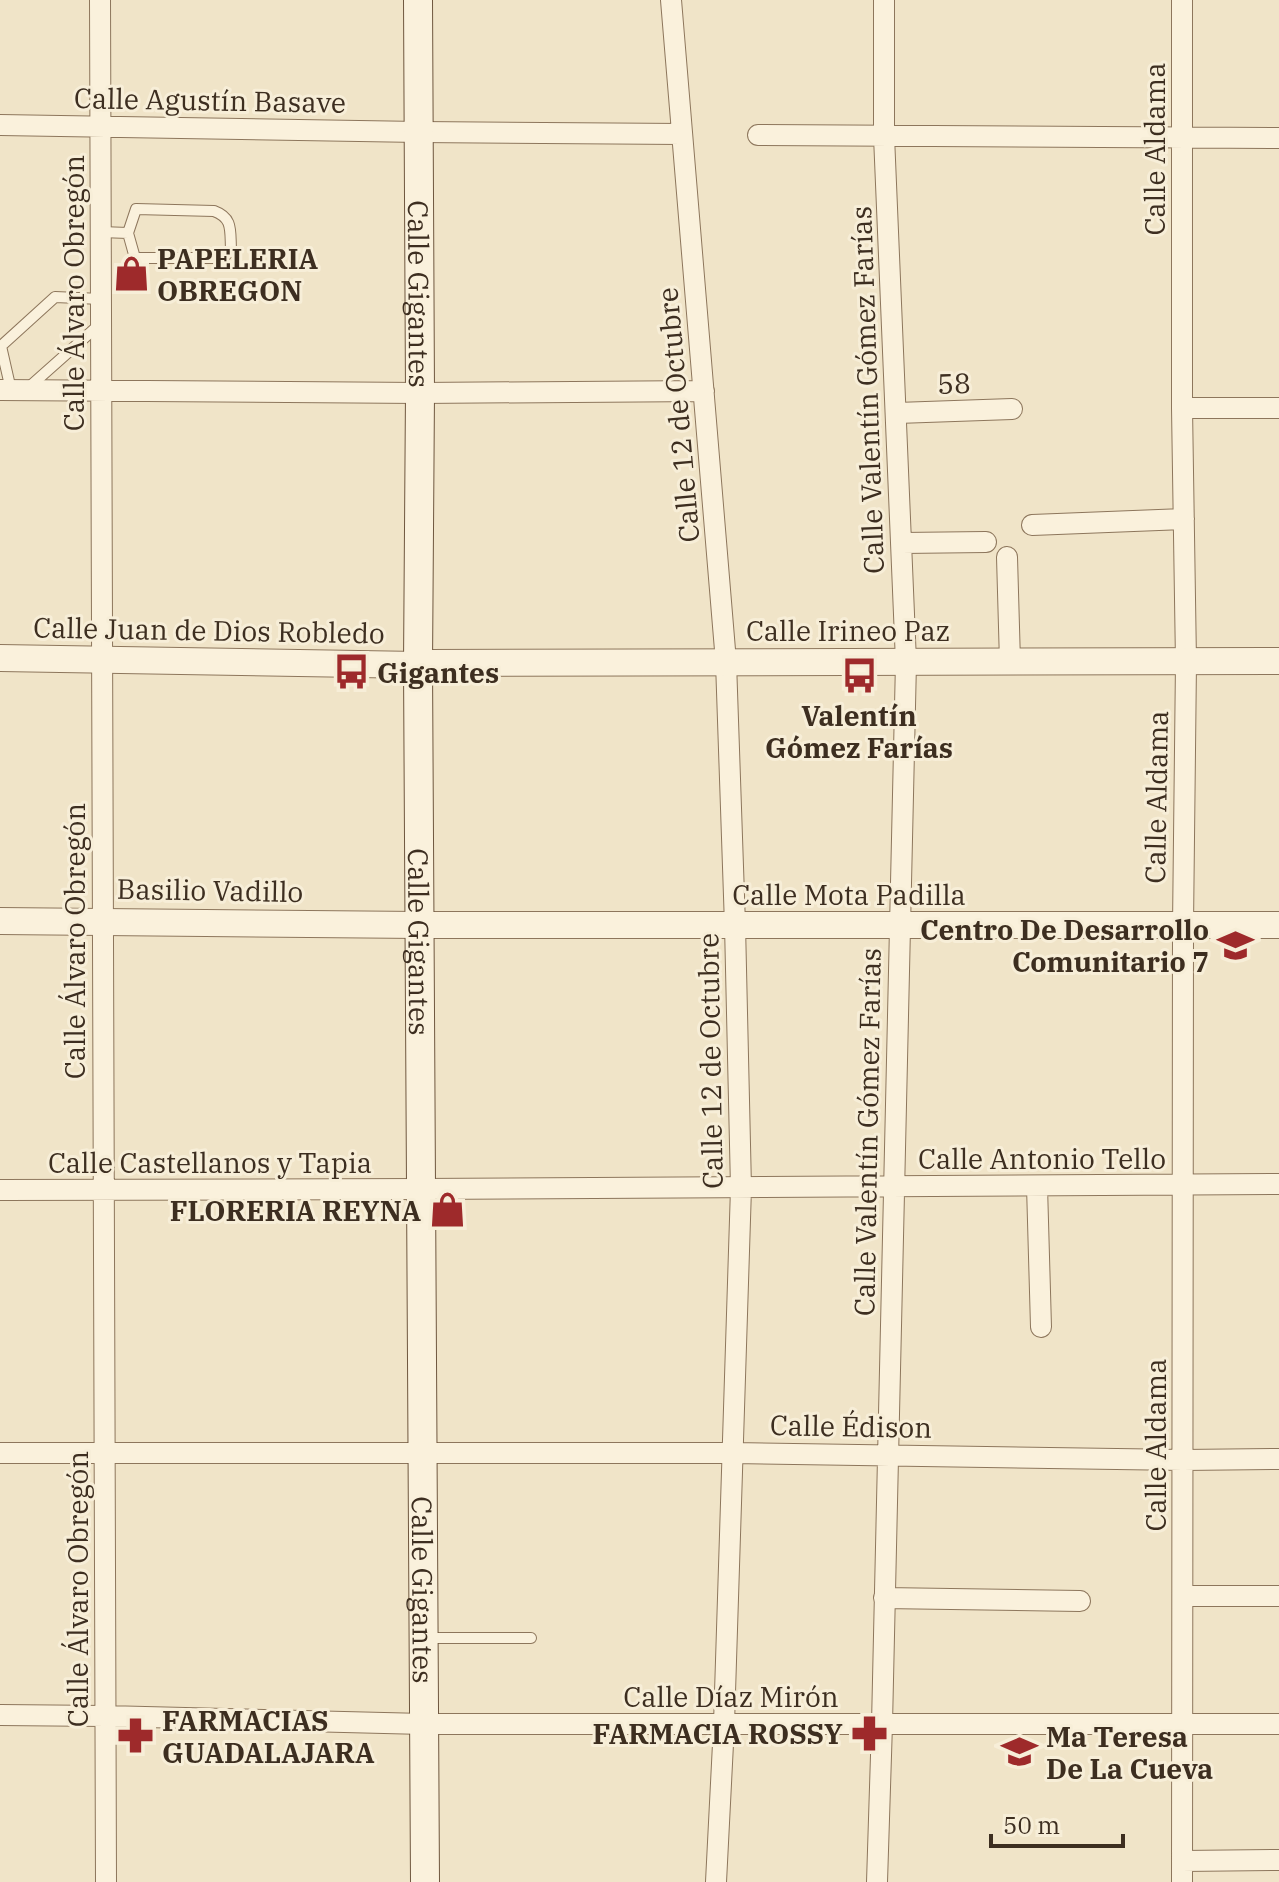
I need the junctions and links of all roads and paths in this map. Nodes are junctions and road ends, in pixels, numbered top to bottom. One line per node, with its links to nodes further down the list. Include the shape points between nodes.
1 (100, 0): 7 (street, Calle Álvaro Obregón)
2 (418, 0): 8 (main road, Calle Gigantes)
3 (671, 0): 9 (street, Calle 12 de Octubre)
4 (884, 0): 11 (street, Calle Valentín Gómez Farías)
5 (1182, 0): 12 (street, Calle Aldama)
6 (0, 125): 7 (street, Calle Agustín Basave)
7 (101, 126): 8 (street, Calle Agustín Basave); 14 (street, Calle Álvaro Obregón)
8 (419, 132): 9 (street, Calle Agustín Basave); 21 (main road, Calle Gigantes)
9 (682, 134): 20 (street, Calle 12 de Octubre)
10 (758, 135): 11 (street)
11 (884, 136): 12 (street); 25 (street, Calle Valentín Gómez Farías)
12 (1182, 138): 13 (street); 22 (street, Calle Aldama)
13 (1279, 138)
14 (101, 232): 15 (lane); 16 (street, Calle Álvaro Obregón)
15 (128, 233): 15 (lane, via 135,258 217,258 231,249 230,225 214,211 136,209)
16 (101, 299): 17 (street, Calle Álvaro Obregón); 18 (lane, via 55,297 1,346)
17 (101, 323): 18 (lane); 19 (street, Calle Álvaro Obregón)
18 (12, 390): 19 (street)
19 (102, 390): 21 (street); 32 (street, Calle Álvaro Obregón)
20 (704, 391): 21 (street); 34 (street, Calle 12 de Octubre)
21 (420, 393): 38 (main road, Calle Gigantes)
22 (1182, 408): 23 (street); 26 (street, Calle Aldama)
23 (1279, 408)
24 (1012, 409): 25 (street, 58)
25 (897, 413): 29 (street, Calle Valentín Gómez Farías)
26 (1184, 519): 27 (street); 37 (street, Calle Aldama)
27 (1032, 525)
28 (986, 542): 29 (street)
29 (902, 543): 35 (street, Calle Valentín Gómez Farías)
30 (1007, 557): 36 (street)
31 (0, 658): 32 (street, Calle Juan de Dios Robledo)
32 (102, 659): 38 (street, Calle Juan de Dios Robledo); 39 (street, Calle Álvaro Obregón)
33 (1279, 661): 37 (street, Calle Irineo Paz)
34 (726, 662): 35 (street, Calle Irineo Paz); 38 (street, Calle Irineo Paz); 42 (street, Calle 12 de Octubre)
35 (906, 662): 36 (street, Calle Irineo Paz); 44 (street, Calle Valentín Gómez Farías)
36 (1010, 662): 37 (street, Calle Irineo Paz)
37 (1186, 662): 45 (street, Calle Aldama)
38 (418, 665): 41 (main road, Calle Gigantes)
39 (103, 920): 40 (street, Basilio Vadillo); 41 (street, Basilio Vadillo); 53 (street, Calle Álvaro Obregón)
40 (0, 921)
41 (419, 925): 42 (street, Calle Mota Padilla); 51 (main road, Calle Gigantes)
42 (735, 925): 44 (street, Calle Mota Padilla); 50 (street, Calle 12 de Octubre)
43 (1279, 925): 45 (street, Calle Mota Padilla)
44 (899, 926): 45 (street, Calle Mota Padilla); 49 (street, Calle Valentín Gómez Farías)
45 (1183, 926): 47 (street, Calle Aldama)
46 (1279, 1184): 47 (street, Calle Antonio Tello)
47 (1183, 1185): 48 (street, Calle Antonio Tello); 61 (street, Calle Aldama)
48 (1037, 1186): 49 (street, Calle Antonio Tello); 54 (street)
49 (893, 1187): 50 (street, Calle Antonio Tello); 59 (street, Calle Valentín Gómez Farías)
50 (741, 1188): 51 (street, Calle Antonio Tello); 57 (street, Calle 12 de Octubre)
51 (421, 1189): 53 (street, Calle Castellanos y Tapia); 56 (main road, Calle Gigantes)
52 (0, 1190): 53 (street, Calle Castellanos y Tapia)
53 (103, 1191): 58 (street, Calle Álvaro Obregón)
54 (1041, 1327)
55 (0, 1453): 58 (street, Calle Édison)
56 (422, 1453): 57 (street, Calle Édison); 58 (street, Calle Édison); 66 (main road, Calle Gigantes)
57 (733, 1453): 59 (street, Calle Édison); 71 (street, Calle 12 de Octubre)
58 (104, 1454): 69 (street, Calle Álvaro Obregón)
59 (888, 1454): 61 (street, Calle Édison); 64 (street, Calle Valentín Gómez Farías)
60 (1279, 1459): 61 (street, Calle Édison)
61 (1183, 1460): 62 (street, Calle Aldama)
62 (1183, 1596): 63 (street); 73 (street, Calle Aldama)
63 (1279, 1596)
64 (884, 1598): 65 (street); 72 (street, Calle Valentín Gómez Farías)
65 (1080, 1601)
66 (423, 1638): 67 (lane); 70 (main road, Calle Gigantes)
67 (531, 1638)
68 (0, 1715): 69 (street, Calle Díaz Mirón)
69 (105, 1716): 70 (street, Calle Díaz Mirón); 77 (street, Calle Álvaro Obregón)
70 (424, 1724): 71 (street, Calle Díaz Mirón); 78 (main road, Calle Gigantes)
71 (724, 1724): 72 (street, Calle Díaz Mirón); 79 (street, Calle 12 de Octubre)
72 (882, 1724): 73 (street, Calle Díaz Mirón); 80 (street, Calle Valentín Gómez Farías)
73 (1183, 1724): 74 (street, Calle Díaz Mirón); 76 (street, Calle Aldama)
74 (1279, 1724)
75 (1279, 1860): 76 (street)
76 (1182, 1861): 81 (street, Calle Aldama)
77 (106, 1882)
78 (425, 1882)
79 (716, 1882)
80 (877, 1882)
81 (1182, 1882)

